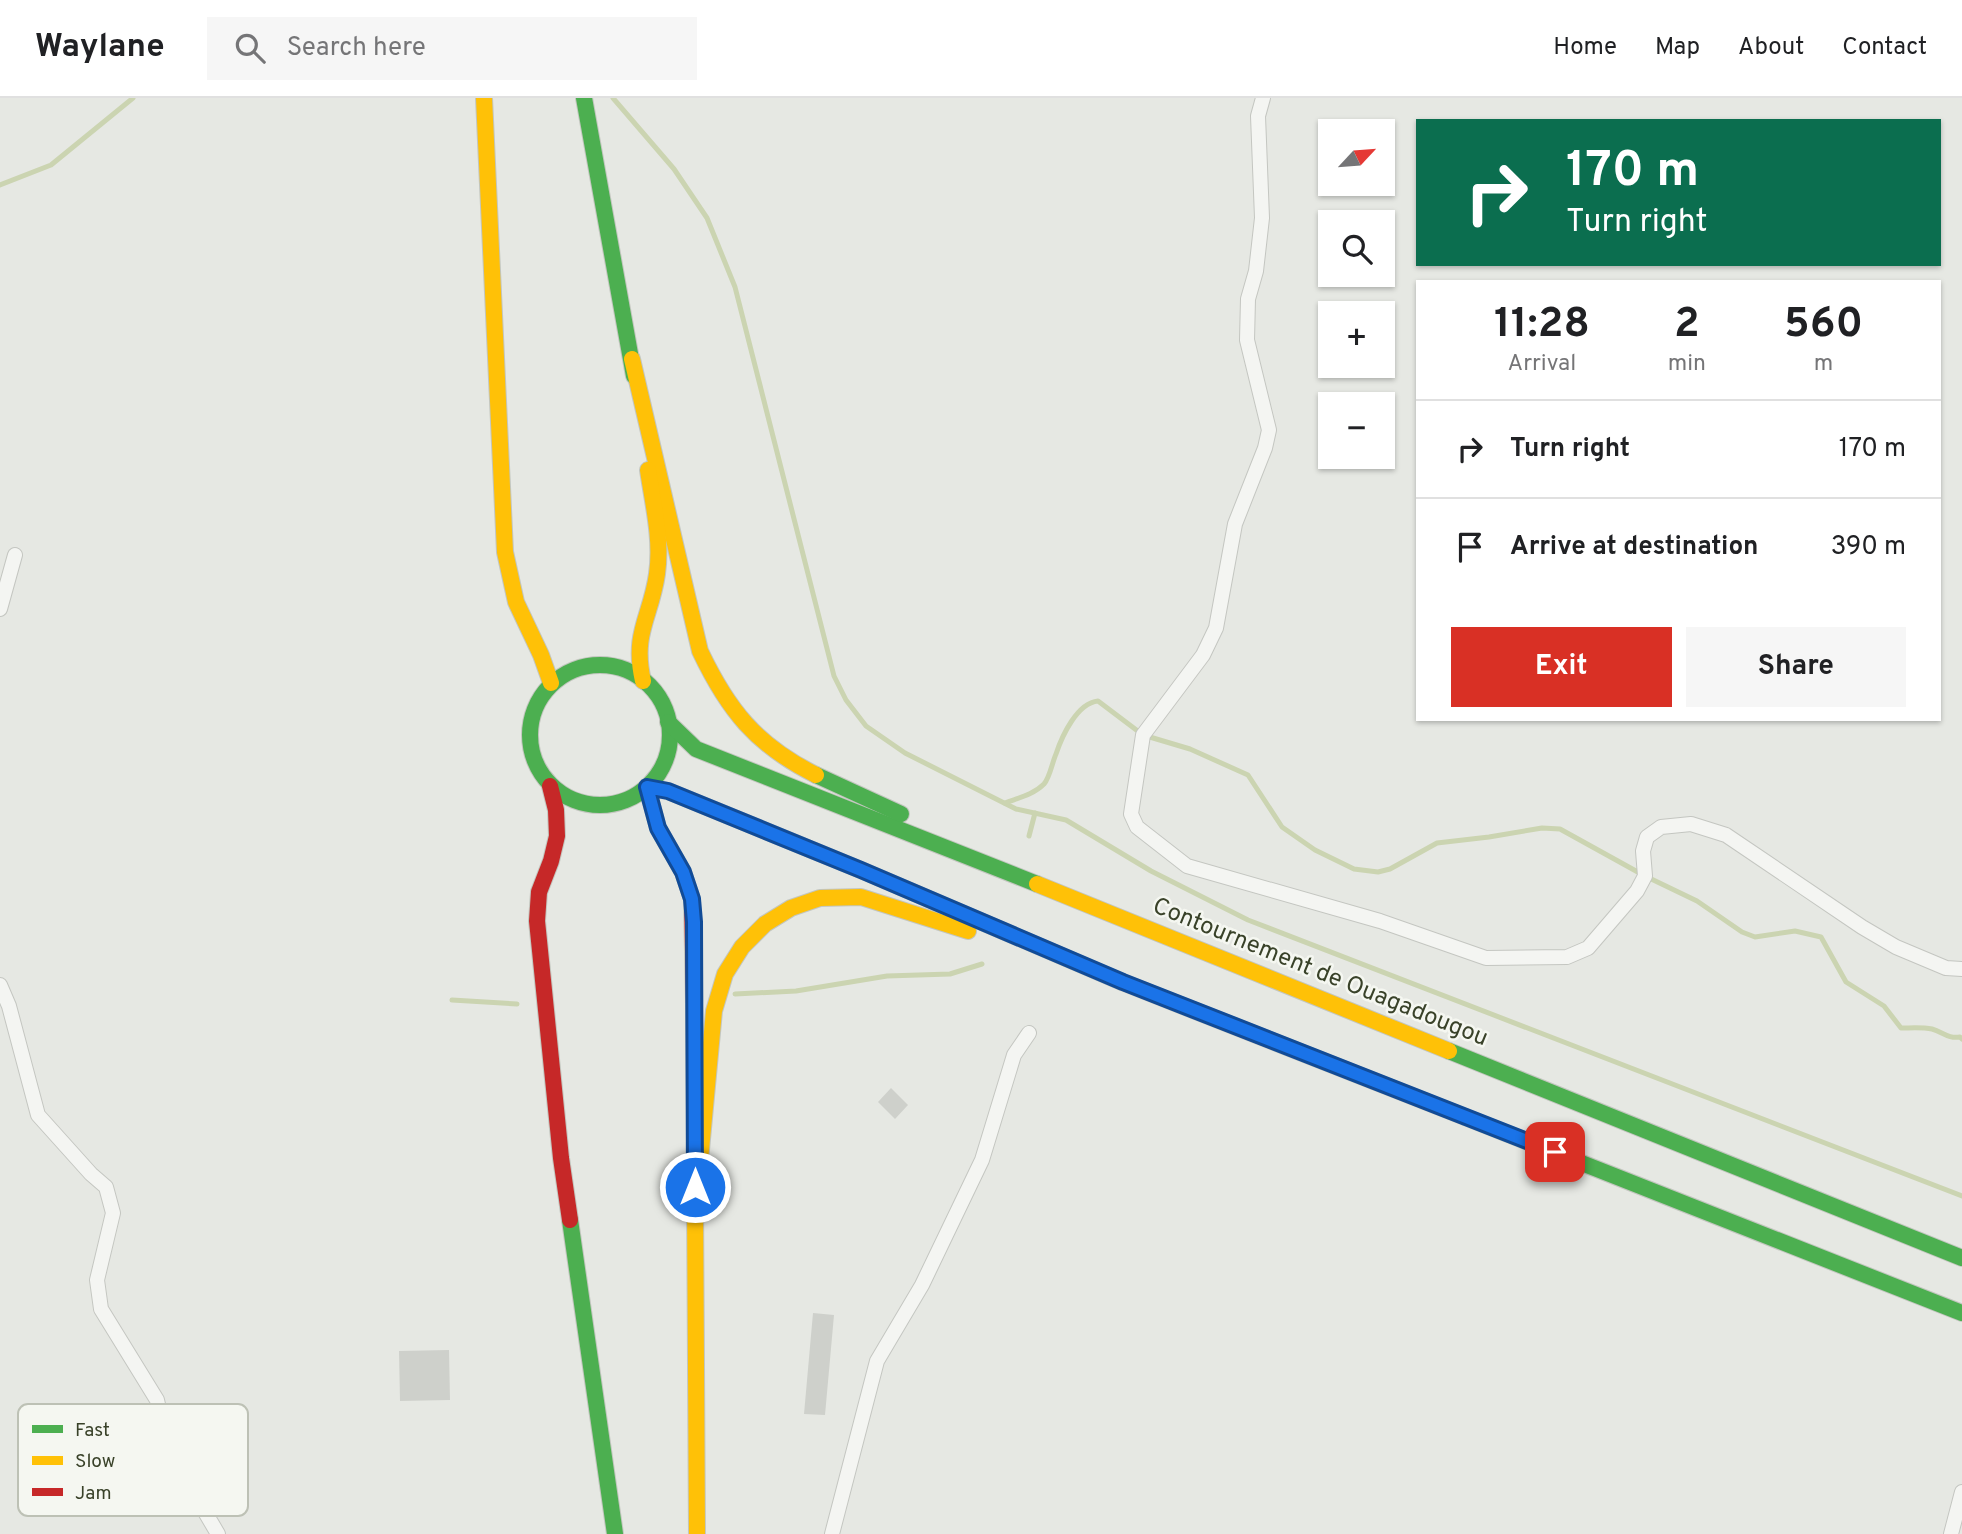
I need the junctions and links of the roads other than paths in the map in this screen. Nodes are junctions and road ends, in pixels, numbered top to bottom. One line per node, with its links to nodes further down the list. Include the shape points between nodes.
1 (484, 98): 8 (main road, via 506,565 512,591 546,662)
2 (584, 98): 4 (main road)
3 (1264, 98): 13 (street, via 1258,116 1262,218 1248,299 1247,340 1269,430 1235,524 1216,628 1203,655 1143,735 1131,814 1137,827 1187,866 1380,920 1486,958 1567,957 1588,948 1645,876 1647,837 1661,827 1691,824 1726,835 1896,947 1947,968)
4 (632, 359): 7 (main road, via 658,545 656,576 638,638 637,661); 12 (main road, via 699,651 711,680 753,735 813,773)
5 (15, 555): 6 (street)
6 (0, 609)
7 (643, 681): 8 (main road, Contournement de Ouagadougou, via 614,666 591,665); 9 (main road, Contournement de Ouagadougou, via 664,707)
8 (551, 683): 10 (main road, via 530,722 529,744 536,766)
9 (668, 722): 11 (main road, Contournement de Ouagadougou, via 668,755); 12 (main road, Contournement de Ouagadougou, via 696,749)
10 (550, 786): 11 (main road, Contournement de Ouagadougou, via 570,800 594,806 618,804); 25 (main road, via 557,836 539,892 537,921 561,1158)
11 (647, 787): 14 (main road, via 668,791 861,870); 17 (main road, via 658,828 683,872 692,899)
12 (1146, 928): 18 (main road, Contournement de Ouagadougou)
13 (1962, 969)
14 (1123, 982): 17 (main road, via 861,897 820,898 791,908 765,924 742,947 725,974 714,1011); 19 (main road)
15 (0, 985): 20 (street, via 38,1115 106,1187 113,1213 97,1280 101,1309)
16 (1030, 1033): 23 (street, via 1014,1055 982,1160 922,1285 877,1361)
17 (695, 1214): 26 (main road)
18 (1962, 1258)
19 (1962, 1313)
20 (158, 1404)
21 (1962, 1492): 27 (street)
22 (207, 1516): 24 (street)
23 (835, 1531)
24 (218, 1534)
25 (615, 1534)
26 (697, 1534)
27 (1951, 1534)

